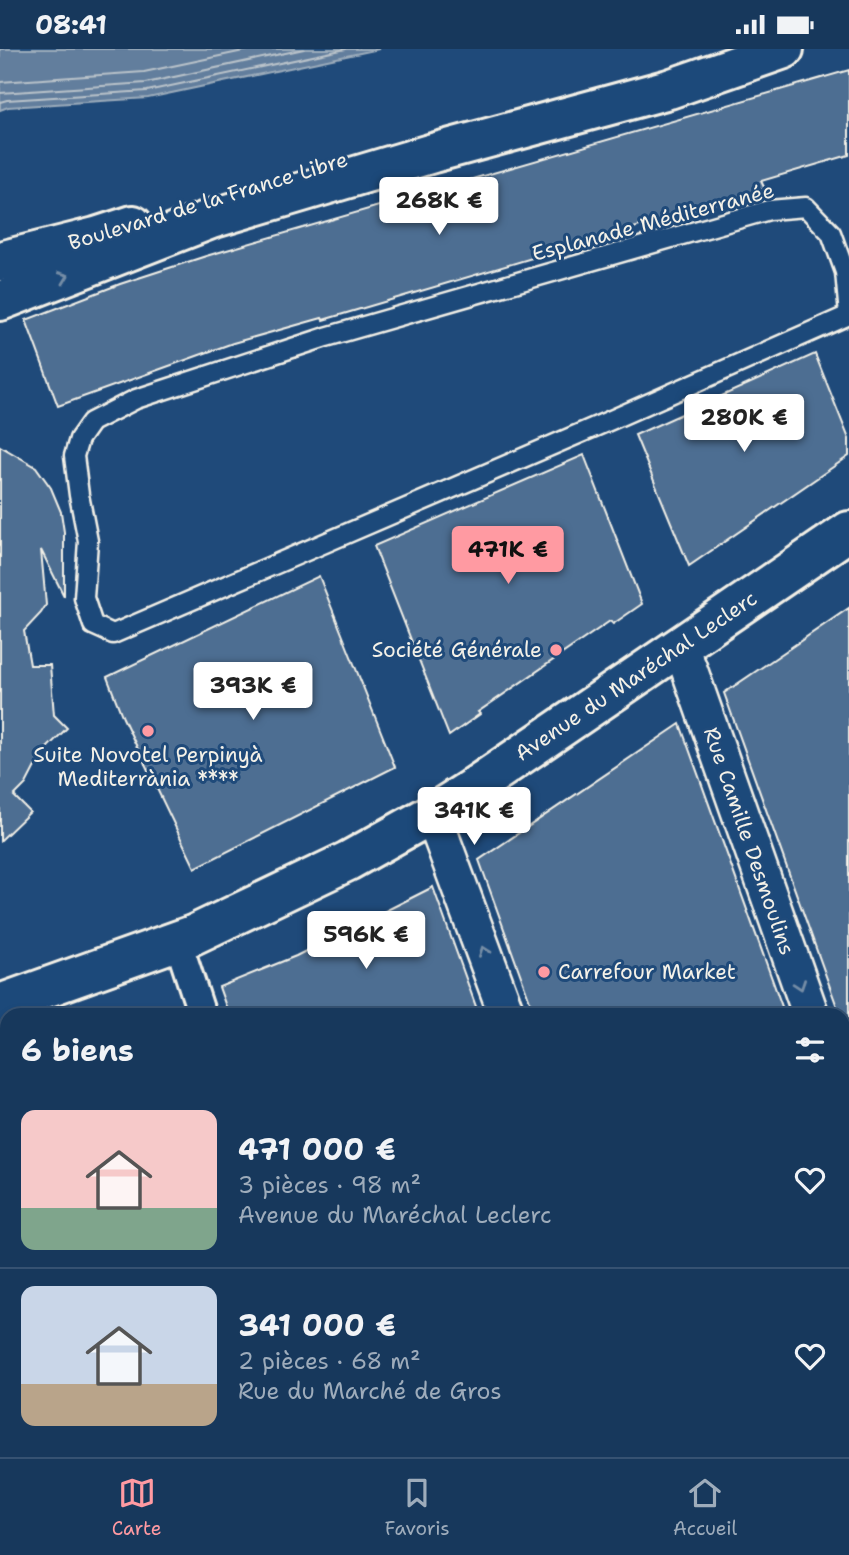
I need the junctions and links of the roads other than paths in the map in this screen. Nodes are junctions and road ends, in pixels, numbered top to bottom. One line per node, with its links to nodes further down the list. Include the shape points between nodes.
1 (739, 49): 3 (main road, Boulevard de la France Libre, via 469,120)
2 (784, 49): 6 (main road, Boulevard de la France Libre, one-way to 2, via 211,219 669,89)
3 (96, 237): 4 (main road, Boulevard de la France Libre); 5 (main road)
4 (0, 261)
5 (0, 275)
6 (0, 302)
7 (849, 315): 7 (lane, Esplanade Méditerranée, via 845,272 831,233 806,208 769,210 326,337 136,399 91,422 74,456 88,541 84,598 93,625 113,634)
8 (849, 531): 10 (main road, Avenue du Maréchal Leclerc)
9 (849, 554): 10 (main road, Avenue du Maréchal Leclerc)
10 (684, 657): 11 (main road, Avenue du Maréchal Leclerc); 17 (street, Rue Camille Desmoulins, one-way to 17)
11 (436, 824): 12 (main road, Avenue du Maréchal Leclerc, via 193,935); 16 (street, one-way to 11)
12 (180, 950): 13 (main road, Avenue du Maréchal Leclerc); 14 (main road, Avenue du Maréchal Leclerc); 15 (street)
13 (0, 1005)
14 (49, 1008)
15 (200, 1008)
16 (505, 1008)
17 (809, 1008)

